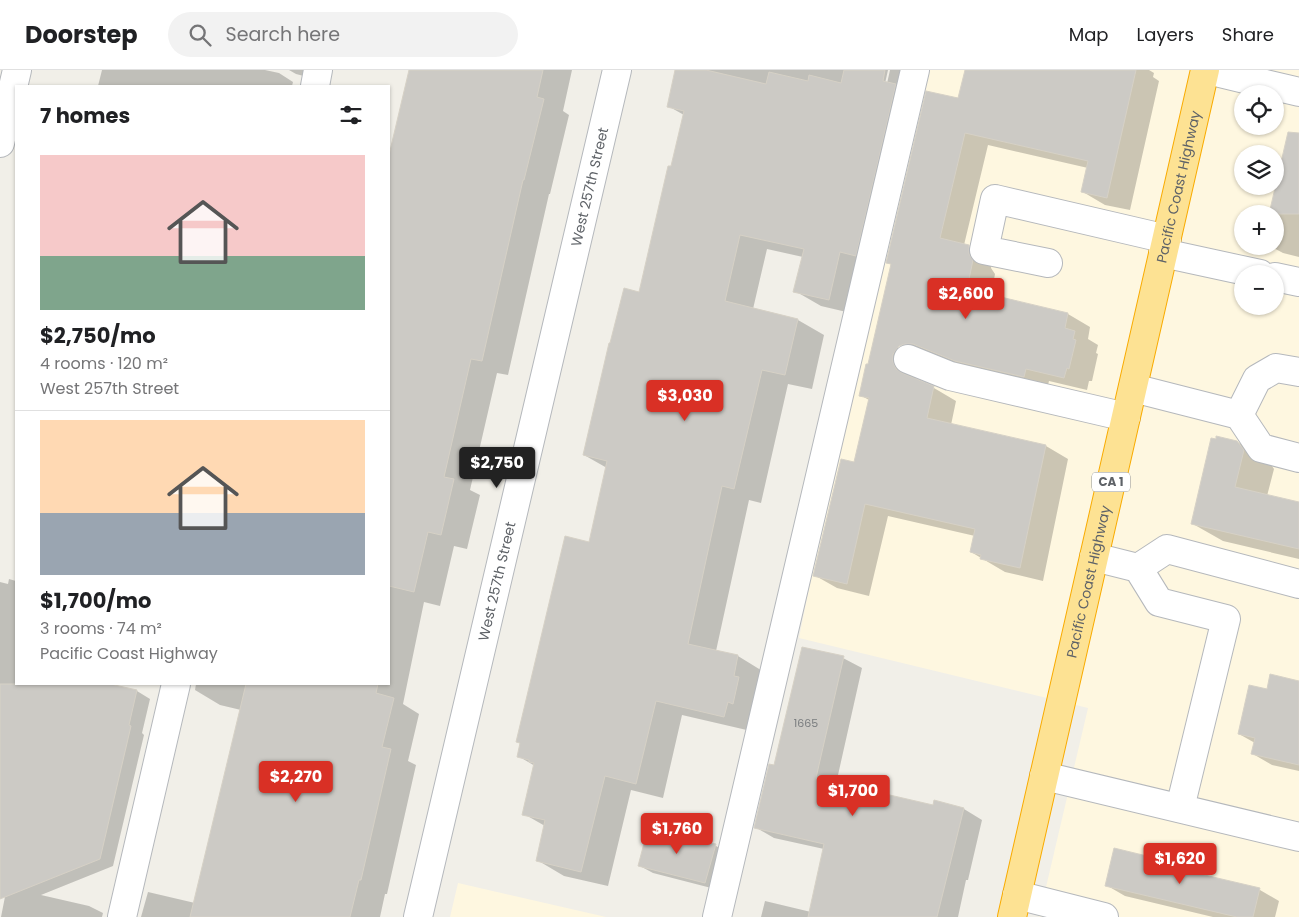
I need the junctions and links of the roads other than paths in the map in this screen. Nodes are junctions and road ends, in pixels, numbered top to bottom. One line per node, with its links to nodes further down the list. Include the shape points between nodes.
1 (17, 70): 8 (street)
2 (318, 70): 6 (street)
3 (617, 70): 29 (street, West 257th Street)
4 (915, 70): 30 (street)
5 (1206, 70): 7 (street); 9 (highway, Pacific Coast Highway / CA 1)
6 (315, 85)
7 (1299, 92)
8 (0, 143)
9 (1165, 246): 10 (street, via 995,199 984,250); 11 (street); 16 (highway, Pacific Coast Highway / CA 1)
10 (1048, 263)
11 (1234, 266)
12 (1284, 279): 13 (street)
13 (1299, 282)
14 (908, 359): 18 (street, via 950,376)
15 (1299, 372): 17 (street, via 1276,368 1257,379)
16 (1133, 388): 17 (street); 18 (highway, Pacific Coast Highway / CA 1)
17 (1239, 415): 19 (street, via 1261,448)
18 (1126, 417): 20 (highway, Pacific Coast Highway / CA 1)
19 (1299, 458)
20 (1094, 557): 21 (street); 24 (highway, Pacific Coast Highway / CA 1)
21 (1138, 568): 22 (street, via 1167,550); 25 (street, via 1159,602 1226,619)
22 (1299, 584)
23 (176, 685): 28 (street)
24 (1044, 776): 25 (street); 27 (highway, Pacific Coast Highway / CA 1)
25 (1180, 808): 26 (street)
26 (1299, 837)
27 (1014, 906): 31 (street)
28 (122, 917)
29 (418, 917)
30 (717, 917)
31 (1104, 917)

